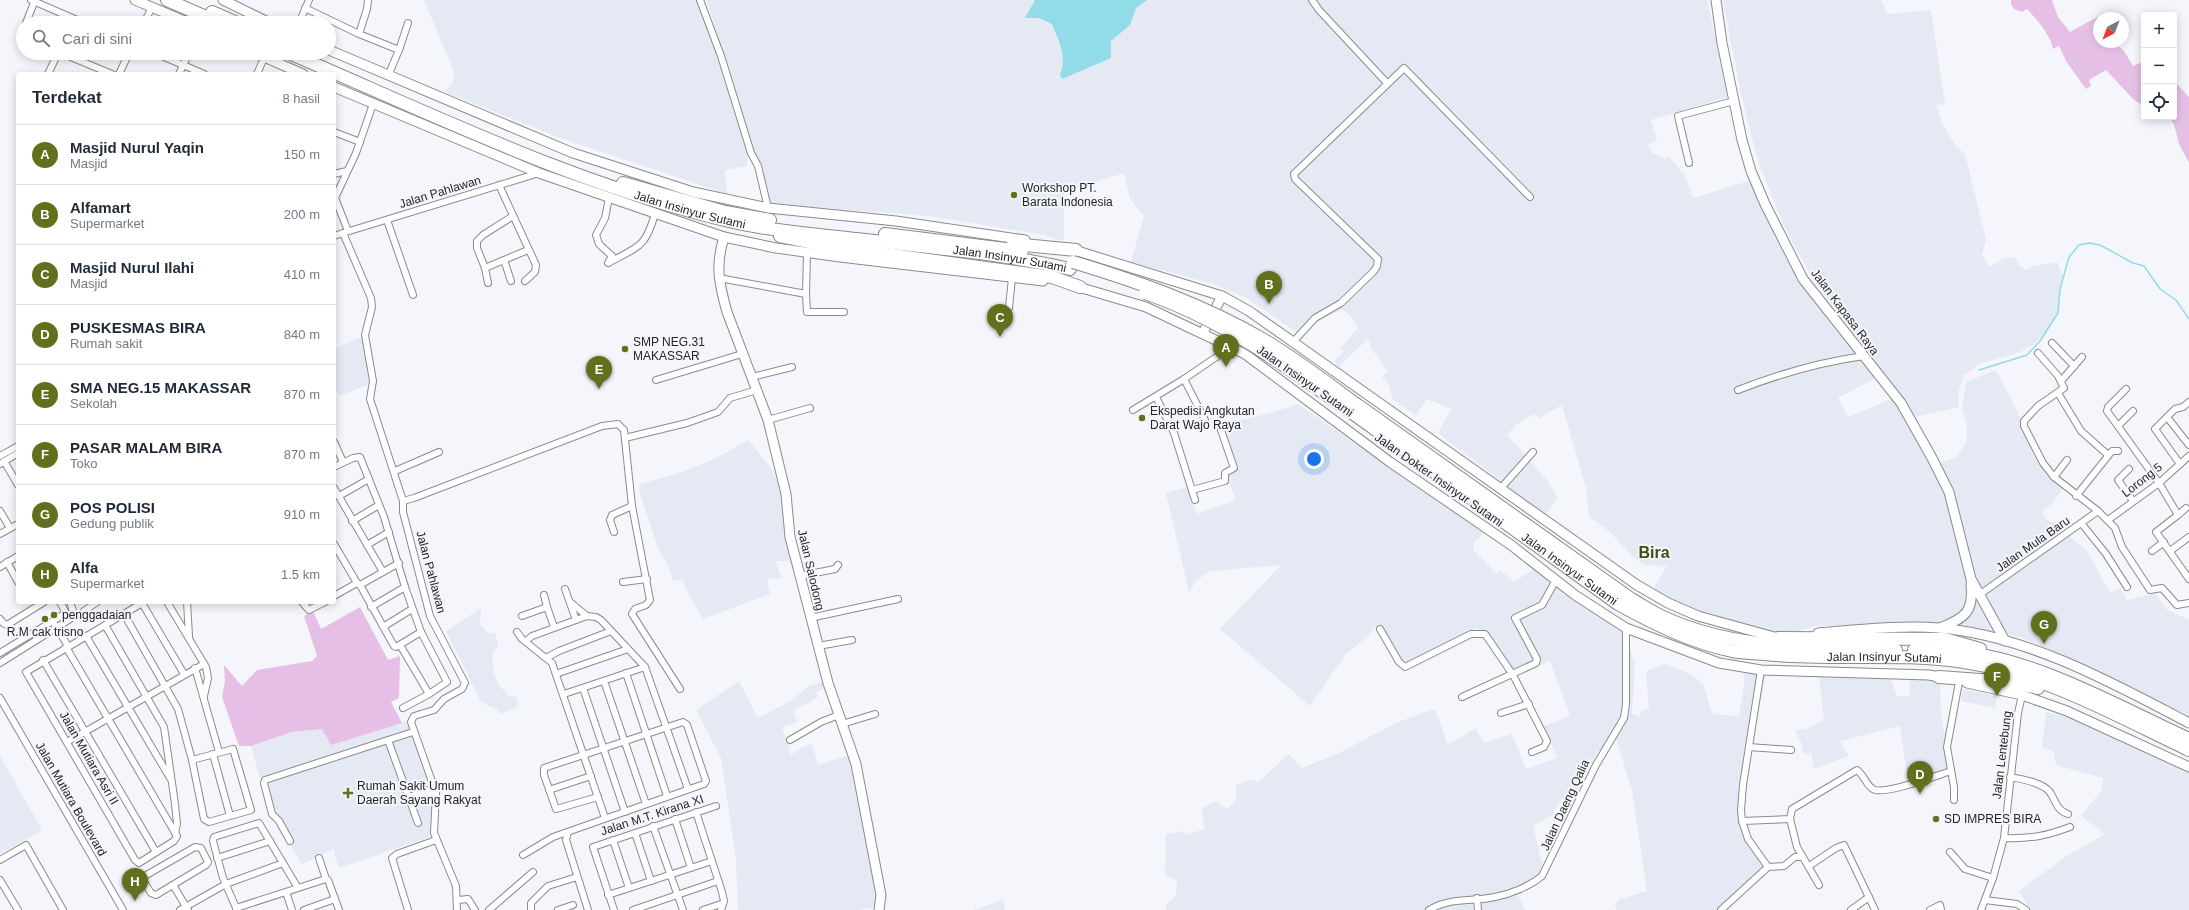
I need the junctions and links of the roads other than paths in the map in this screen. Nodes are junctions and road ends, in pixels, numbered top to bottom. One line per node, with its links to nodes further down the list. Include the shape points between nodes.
1 (135, 0): 11 (street)
2 (166, 0): 17 (highway)
3 (186, 0): 18 (highway)
4 (223, 0): 19 (street)
5 (309, 0): 12 (street)
6 (368, 0): 24 (street, via 368,9)
7 (700, 0): 61 (street, via 759,170)
8 (1312, 0): 47 (street)
9 (1716, 0): 49 (street, Jalan Kapasa Raya)
10 (34, 1): 13 (street); 14 (street)
11 (152, 7): 15 (street); 16 (street)
12 (305, 8): 20 (street); 21 (street)
13 (29, 16)
14 (68, 16)
15 (148, 16)
16 (173, 16)
17 (204, 16)
18 (221, 16)
19 (256, 16)
20 (302, 16)
21 (322, 16)
22 (336, 23): 24 (street)
23 (408, 23): 25 (street)
24 (359, 34): 25 (street)
25 (399, 50): 46 (street)
26 (336, 53): 46 (street)
27 (56, 60): 37 (street)
28 (77, 60): 38 (street)
29 (126, 60): 39 (street)
30 (171, 60): 36 (street)
31 (186, 60): 36 (street)
32 (263, 60): 42 (street)
33 (269, 60): 43 (street)
34 (305, 60): 44 (highway, Jalan Insinyur Sutami)
35 (322, 60): 73 (highway, Jalan Insinyur Sutami, via 538,152 651,192 725,212 796,225 938,239)
36 (183, 65): 40 (street); 41 (street)
37 (49, 72)
38 (107, 72)
39 (120, 72)
40 (180, 72)
41 (199, 72)
42 (259, 72)
43 (298, 72)
44 (333, 72)
45 (336, 73): 66 (highway, Jalan Insinyur Sutami, via 571,174 647,200)
46 (388, 76): 61 (street, via 573,153 686,190)
47 (1387, 83): 59 (street, via 1404,68); 87 (street, via 1294,174 1295,179 1378,259 1374,271 1341,303 1315,318)
48 (336, 88): 50 (street, Jalan Dokter Insinyur Sutami)
49 (1734, 101): 53 (street, via 1678,116); 92 (street, Jalan Kapasa Raya, via 1751,171 1796,265 1817,298)
50 (373, 104): 52 (street, Jalan Pahlawan); 55 (street, Jalan Dokter Insinyur Sutami)
51 (336, 133): 52 (street)
52 (360, 142): 54 (street, Jalan Pahlawan)
53 (1688, 163)
54 (347, 171): 56 (street); 58 (street, Jalan Pahlawan)
55 (539, 173): 57 (street, Jalan Pahlawan); 60 (street, Jalan Dokter Insinyur Sutami)
56 (336, 174)
57 (499, 185): 64 (street); 65 (street, Jalan Pahlawan)
58 (336, 196)
59 (1530, 197)
60 (609, 198): 63 (street, Jalan Dokter Insinyur Sutami); 63 (street, via 605,218 596,236 598,242 612,256 608,263 643,243)
61 (768, 208): 73 (street, via 986,233)
62 (337, 212): 67 (street, Jalan Pahlawan)
63 (655, 214): 69 (street, Jalan Dokter Insinyur Sutami)
64 (513, 216): 70 (street); 74 (street, via 477,241)
65 (387, 220): 67 (street, Jalan Pahlawan); 82 (street)
66 (736, 223): 73 (highway, Jalan Insinyur Sutami, via 1030,260); 80 (highway, via 790,239 1052,277)
67 (346, 232): 68 (street); 131 (street, Jalan Pahlawan, via 372,298 365,335 373,381 370,399)
68 (336, 235)
69 (724, 237): 71 (street, Jalan Dokter Insinyur Sutami); 75 (street, Jalan Salodong, via 718,262)
70 (528, 250): 72 (street); 78 (street, via 536,268)
71 (807, 252): 76 (street, Jalan Dokter Insinyur Sutami); 81 (street)
72 (504, 260): 74 (street); 77 (street)
73 (1073, 260): 83 (street); 107 (highway, Jalan Insinyur Sutami, bridge, via 1216,324)
74 (485, 268): 79 (street)
75 (719, 278): 81 (street); 91 (street, Jalan Salodong, via 727,312)
76 (1012, 278): 80 (street, Jalan Dokter Insinyur Sutami); 84 (street)
77 (511, 281)
78 (525, 281)
79 (488, 283)
80 (1080, 287): 86 (street, Jalan Dokter Insinyur Sutami, via 1146,307)
81 (806, 294): 85 (street, via 807,312)
82 (413, 295)
83 (1222, 296): 86 (street); 87 (street, via 1249,311)
84 (1008, 308)
85 (844, 312)
86 (1203, 333): 89 (street, Jalan Dokter Insinyur Sutami)
87 (1293, 342): 136 (street)
88 (2052, 343): 94 (street)
89 (1231, 347): 97 (street); 175 (street, Jalan Dokter Insinyur Sutami, via 1264,367 1390,462 1511,545)
90 (2038, 353): 99 (street)
91 (742, 354): 96 (street, Jalan Salodong); 98 (street)
92 (1864, 356): 102 (street, via 1830,360); 173 (street, Jalan Kapasa Raya, via 1901,403 1932,458 1953,504)
93 (2082, 357): 94 (street)
94 (2074, 366): 99 (street)
95 (792, 367): 96 (street)
96 (752, 377): 101 (street, Jalan Salodong)
97 (1184, 379): 104 (street); 112 (street)
98 (656, 380)
99 (2061, 380): 103 (street, via 2064,389)
100 (2126, 389): 113 (street, via 2107,409)
101 (757, 390): 111 (street, Jalan Salodong); 115 (street, via 730,398 718,412 687,423)
102 (1738, 390)
103 (2058, 393): 123 (street, via 2081,430); 132 (street, via 2033,411 2023,423 2043,463)
104 (1156, 397): 108 (street); 137 (street, via 1174,433)
105 (2189, 402): 110 (street, via 2175,409)
106 (810, 408): 111 (street)
107 (1354, 408): 241 (highway, Jalan Insinyur Sutami, via 1631,599 1662,617 1696,630 1734,640 1786,647 1970,653); 265 (highway, Jalan Insinyur Sutami, via 1618,604 1658,626 1733,651 1786,657 1918,658 1964,662 2032,679)
108 (1133, 410)
109 (2133, 411): 113 (street)
110 (2167, 417): 116 (street); 128 (street, via 2155,430)
111 (768, 420): 170 (street, Jalan Salodong, via 786,494 790,537)
112 (1205, 420)
113 (2118, 426): 135 (street)
114 (1221, 430): 137 (street, via 1234,468 1225,473 1225,481)
115 (625, 438): 141 (street, via 622,427 610,423); 145 (street)
116 (2189, 445)
117 (336, 446): 127 (street)
118 (16, 448): 125 (street)
119 (2118, 451): 123 (street, via 2113,450)
120 (439, 452): 131 (street)
121 (1533, 452): 136 (street)
122 (16, 454): 125 (street)
123 (2108, 455): 140 (street)
124 (2189, 456): 128 (street, Lorong 5)
125 (1, 460): 134 (street)
126 (2067, 460): 132 (street)
127 (344, 462): 129 (street); 133 (street, via 359,456)
128 (2180, 464): 135 (street, Lorong 5)
129 (336, 466)
130 (2129, 469): 143 (street, via 2118,480)
131 (395, 471): 141 (street, Jalan Pahlawan)
132 (2054, 477): 140 (street)
133 (369, 479): 139 (street); 144 (street)
134 (16, 482)
135 (2159, 483): 143 (street, Lorong 5); 149 (street)
136 (1501, 488): 225 (street, via 1637,585 1668,603 1698,616)
137 (1192, 490): 142 (street)
138 (336, 491): 139 (street)
139 (339, 496): 151 (street)
140 (2076, 496): 148 (street)
141 (403, 500): 274 (street, Jalan Pahlawan, via 403,512 430,616 465,684 462,690 444,699 434,710 414,716 411,722)
142 (1195, 500)
143 (2133, 501): 150 (street, Lorong 5)
144 (379, 505): 151 (street); 155 (street)
145 (632, 506): 156 (street, via 612,516 610,520); 172 (street)
146 (2186, 508): 149 (street)
147 (0, 511): 154 (street)
148 (2098, 511): 150 (street); 152 (street, Jalan Mula Baru)
149 (2178, 514): 159 (street, via 2156,531)
150 (2108, 520): 186 (street, via 2150,590 2162,588 2177,605)
151 (352, 521): 160 (street)
152 (2082, 524): 179 (street, via 2106,554); 183 (street, Jalan Mula Baru)
153 (16, 525): 154 (street)
154 (10, 528): 157 (street)
155 (389, 532): 160 (street); 166 (street)
156 (614, 532)
157 (0, 534)
158 (2189, 537): 163 (street)
159 (2164, 542): 162 (street); 163 (street)
160 (367, 545): 169 (street)
161 (336, 547): 177 (street)
162 (2152, 551)
163 (2170, 551): 174 (street)
164 (16, 557): 165 (street)
165 (7, 562): 168 (street); 171 (street)
166 (399, 563): 169 (street); 178 (street)
167 (838, 565): 170 (street, via 835,569)
168 (0, 567)
169 (382, 572): 177 (street)
170 (800, 576): 208 (street, Jalan Salodong)
171 (16, 578)
172 (647, 579): 176 (street); 254 (street, via 650,602 635,609 632,615)
173 (1971, 579): 183 (street, Jalan Kapasa Raya); 218 (street, Jalan Kapasa Raya, via 1972,595 1969,609 1956,621)
174 (2189, 579)
175 (1556, 580): 217 (street, Jalan Dokter Insinyur Sutami); 248 (street, via 1542,605 1515,618 1538,661)
176 (623, 582)
177 (359, 584): 181 (street); 198 (street)
178 (405, 587): 198 (street); 201 (street)
179 (2127, 587)
180 (565, 589): 185 (street)
181 (336, 595)
182 (544, 595): 199 (street)
183 (1979, 595): 228 (street, Jalan Kapasa Raya)
184 (898, 599): 208 (street, via 866,608)
185 (570, 602): 206 (street); 210 (street)
186 (2189, 603)
187 (30, 604): 200 (street)
188 (41, 604): 200 (street)
189 (61, 604): 203 (street)
190 (71, 604): 209 (street, via 73,611)
191 (94, 604): 202 (street)
192 (140, 604): 204 (street)
193 (144, 604): 246 (street)
194 (168, 604): 224 (street)
195 (187, 604): 224 (street)
196 (304, 604): 197 (street, via 308,610)
197 (321, 604)
198 (371, 607): 213 (street)
199 (545, 607): 205 (street); 215 (street)
200 (33, 609): 207 (street, via 7,625)
201 (412, 609): 213 (street); 220 (street)
202 (84, 611)
203 (66, 613): 209 (street); 211 (street)
204 (124, 614): 212 (street); 252 (street)
205 (522, 616)
206 (587, 616): 210 (street); 219 (street, via 601,620)
207 (0, 618)
208 (810, 618): 231 (street, Jalan Salodong)
209 (70, 619): 214 (street)
210 (576, 620): 215 (street)
211 (52, 621): 214 (street); 223 (street)
212 (105, 625): 222 (street); 258 (street)
213 (383, 627): 230 (street, via 393,645)
214 (57, 628): 229 (street); 232 (street)
215 (554, 628): 227 (street, via 532,636)
216 (1380, 628): 248 (street, via 1399,662 1405,667 1471,634 1481,633 1490,640)
217 (1626, 628): 244 (street, Jalan Dokter Insinyur Sutami, via 1719,663); 351 (street, Jalan Daeng Qalia, via 1624,718 1596,765 1547,868 1535,882 1506,895)
218 (1939, 628): 225 (street, via 1895,628); 228 (street)
219 (611, 631): 234 (street); 237 (street)
220 (420, 632): 230 (street); 255 (street, via 446,682)
221 (517, 632): 227 (street)
222 (86, 636): 232 (street); 263 (street)
223 (27, 637): 229 (street); 233 (street)
224 (189, 638): 240 (street)
225 (1778, 638): 241 (highway, via 1945,639 1969,645)
226 (852, 640): 231 (street)
227 (526, 641): 237 (street)
228 (2005, 641): 270 (street, via 2064,662)
229 (32, 644): 236 (street)
230 (400, 645): 255 (street)
231 (818, 646): 268 (street, Jalan Salodong)
232 (67, 647): 238 (street); 269 (street)
233 (7, 649): 235 (street); 236 (street)
234 (628, 649): 242 (street); 247 (street)
235 (0, 653)
236 (12, 656): 239 (street)
237 (548, 657): 247 (street)
238 (44, 660): 273 (street); 279 (street, Jalan Mutiara Asri II, via 26,671)
239 (0, 663)
240 (204, 664): 243 (street); 259 (street, via 208,678)
241 (2016, 664): 276 (highway, Jalan Insinyur Sutami, via 2060,680)
242 (645, 667): 245 (street); 272 (street)
243 (195, 668): 246 (street); 259 (street)
244 (1761, 670): 249 (street, Jalan Dokter Insinyur Sutami); 281 (street)
245 (626, 673): 250 (street); 275 (street)
246 (184, 674): 252 (street)
247 (556, 674): 256 (street)
248 (1513, 675): 260 (street); 262 (street)
249 (1939, 677): 251 (street, Jalan Dokter Insinyur Sutami); 265 (highway, via 2027,685)
250 (604, 681): 253 (street); 280 (street)
251 (1958, 682): 257 (street, Jalan Dokter Insinyur Sutami); 290 (street, via 1947,747)
252 (165, 685): 258 (street); 288 (street, via 178,709)
253 (583, 688): 256 (street); 282 (street)
254 (680, 689)
255 (429, 694): 264 (street)
256 (564, 694): 287 (street)
257 (2022, 695): 289 (street, Jalan Dokter Insinyur Sutami, via 2098,723); 292 (street, Jalan Lentebung)
258 (146, 696): 263 (street); 293 (street, via 164,727)
259 (204, 696): 286 (street)
260 (1462, 697)
261 (0, 698): 361 (street, Jalan Mutiara Boulevard)
262 (1529, 704): 266 (street); 285 (street, via 1547,743)
263 (128, 706): 269 (street); 293 (street)
264 (403, 708)
265 (2107, 711): 284 (highway, Jalan Insinyur Sutami)
266 (1501, 713)
267 (875, 714): 271 (street)
268 (839, 715): 271 (street, Jalan Salodong); 278 (street)
269 (106, 719): 273 (street); 316 (street)
270 (2189, 723)
271 (842, 724): 376 (street, Jalan Salodong, via 856,764 881,895)
272 (666, 728): 275 (street); 294 (street); 294 (street, via 683,722 689,727 706,781)
273 (85, 730): 279 (street); 322 (street)
274 (414, 732): 277 (street); 295 (street)
275 (646, 735): 280 (street); 297 (street)
276 (2189, 739)
277 (388, 740): 299 (street); 321 (street, via 265,780 270,810)
278 (790, 740)
279 (67, 742): 322 (street, Jalan Mutiara Asri II, via 135,860 139,863)
280 (625, 742): 282 (street); 301 (street)
281 (1749, 747): 283 (street); 310 (street, via 1741,797)
282 (604, 748): 287 (street); 303 (street)
283 (1791, 750)
284 (2189, 750)
285 (1532, 752)
286 (216, 753): 288 (street); 306 (street); 306 (street, via 230,749 234,751 252,809)
287 (584, 755): 291 (street); 296 (street, via 544,768 543,773)
288 (192, 760): 306 (street, via 204,819 209,822)
289 (2189, 767)
290 (1951, 771): 300 (street); 309 (street, via 1878,791 1872,789 1857,770 1792,809)
291 (591, 776): 296 (street); 298 (street)
292 (2010, 777): 305 (street, via 2044,787 2050,792 2060,810); 317 (street, Jalan Lentebung)
293 (172, 781): 316 (street)
294 (688, 789): 297 (street)
295 (435, 790): 299 (street); 318 (street)
296 (549, 790): 298 (street, via 554,807 559,810)
297 (667, 796): 301 (street)
298 (598, 797): 307 (street)
299 (410, 800): 311 (street)
300 (1954, 800)
301 (646, 804): 303 (street)
302 (716, 806): 304 (street, Jalan M.T. Kirana XI)
303 (625, 812): 307 (street)
304 (696, 812): 308 (street, Jalan M.T. Kirana XI); 329 (street)
305 (2068, 814)
306 (230, 816)
307 (605, 818): 314 (street)
308 (675, 819): 312 (street, Jalan M.T. Kirana XI); 333 (street)
309 (1790, 819): 310 (street); 325 (street)
310 (1742, 821): 332 (street, via 1748,839)
311 (418, 823)
312 (653, 826): 315 (street, Jalan M.T. Kirana XI); 335 (street)
313 (2070, 827): 317 (street, via 2045,836)
314 (568, 832): 324 (street); 336 (street, via 566,840)
315 (635, 832): 319 (street, Jalan M.T. Kirana XI); 340 (street)
316 (175, 833): 322 (street, via 176,839)
317 (2004, 838): 337 (street, Jalan Lentebung)
318 (436, 840): 353 (street, via 456,886); 365 (street, via 392,858)
319 (612, 840): 346 (street); 348 (street, Jalan M.T. Kirana XI, via 592,849)
320 (270, 841): 326 (street); 326 (street, via 259,823 255,823 214,837); 330 (street)
321 (290, 841)
322 (156, 852)
323 (1950, 852): 337 (street, via 1965,870)
324 (523, 855)
325 (1801, 856): 331 (street); 332 (street, via 1795,857 1784,866)
326 (217, 858): 342 (street)
327 (319, 858): 338 (street)
328 (0, 860): 360 (street, via 26,845)
329 (712, 860): 333 (street); 341 (street)
330 (283, 863): 342 (street); 345 (street)
331 (1809, 866): 344 (street); 350 (street, via 1844,845)
332 (1768, 867): 379 (street)
333 (691, 868): 335 (street)
334 (534, 872): 368 (street)
335 (670, 875): 340 (street); 349 (street)
336 (577, 877): 369 (street, via 548,886 531,903); 371 (street)
337 (1993, 878): 354 (street, Jalan Lentebung)
338 (326, 879): 345 (street); 352 (street)
339 (0, 880): 359 (street)
340 (651, 881): 346 (street)
341 (718, 881): 349 (street); 356 (street, via 724,901)
342 (226, 884): 357 (street); 358 (street)
343 (173, 885): 343 (street, via 208,864 200,847 195,847 143,877 156,895); 357 (street)
344 (1819, 885)
345 (298, 888): 347 (street)
346 (629, 888): 348 (street)
347 (286, 892): 358 (street); 362 (street)
348 (608, 895): 372 (street)
349 (678, 895): 373 (street); 374 (street)
350 (1868, 897): 380 (street); 381 (street)
351 (1477, 898): 377 (street, Jalan Daeng Qalia, via 1444,903); 378 (street)
352 (336, 899): 363 (street); 364 (street)
353 (458, 900): 366 (street); 367 (street, via 468,899)
354 (1985, 900): 384 (street, Jalan Lentebung); 385 (street, via 2018,904)
355 (573, 905): 370 (street)
356 (721, 907): 375 (street)
357 (185, 909)
358 (236, 909)
359 (18, 910)
360 (64, 910)
361 (123, 910)
362 (292, 910)
363 (304, 910)
364 (339, 910)
365 (408, 910)
366 (457, 910)
367 (475, 910)
368 (489, 910)
369 (531, 910)
370 (558, 910)
371 (588, 910)
372 (614, 910)
373 (633, 910)
374 (683, 910)
375 (704, 910)
376 (879, 910)
377 (1429, 910)
378 (1478, 910)
379 (1720, 910)
380 (1851, 910)
381 (1875, 910)
382 (1930, 910): 383 (street, via 1940,905)
383 (1941, 910)
384 (1981, 910)
385 (2026, 910)

